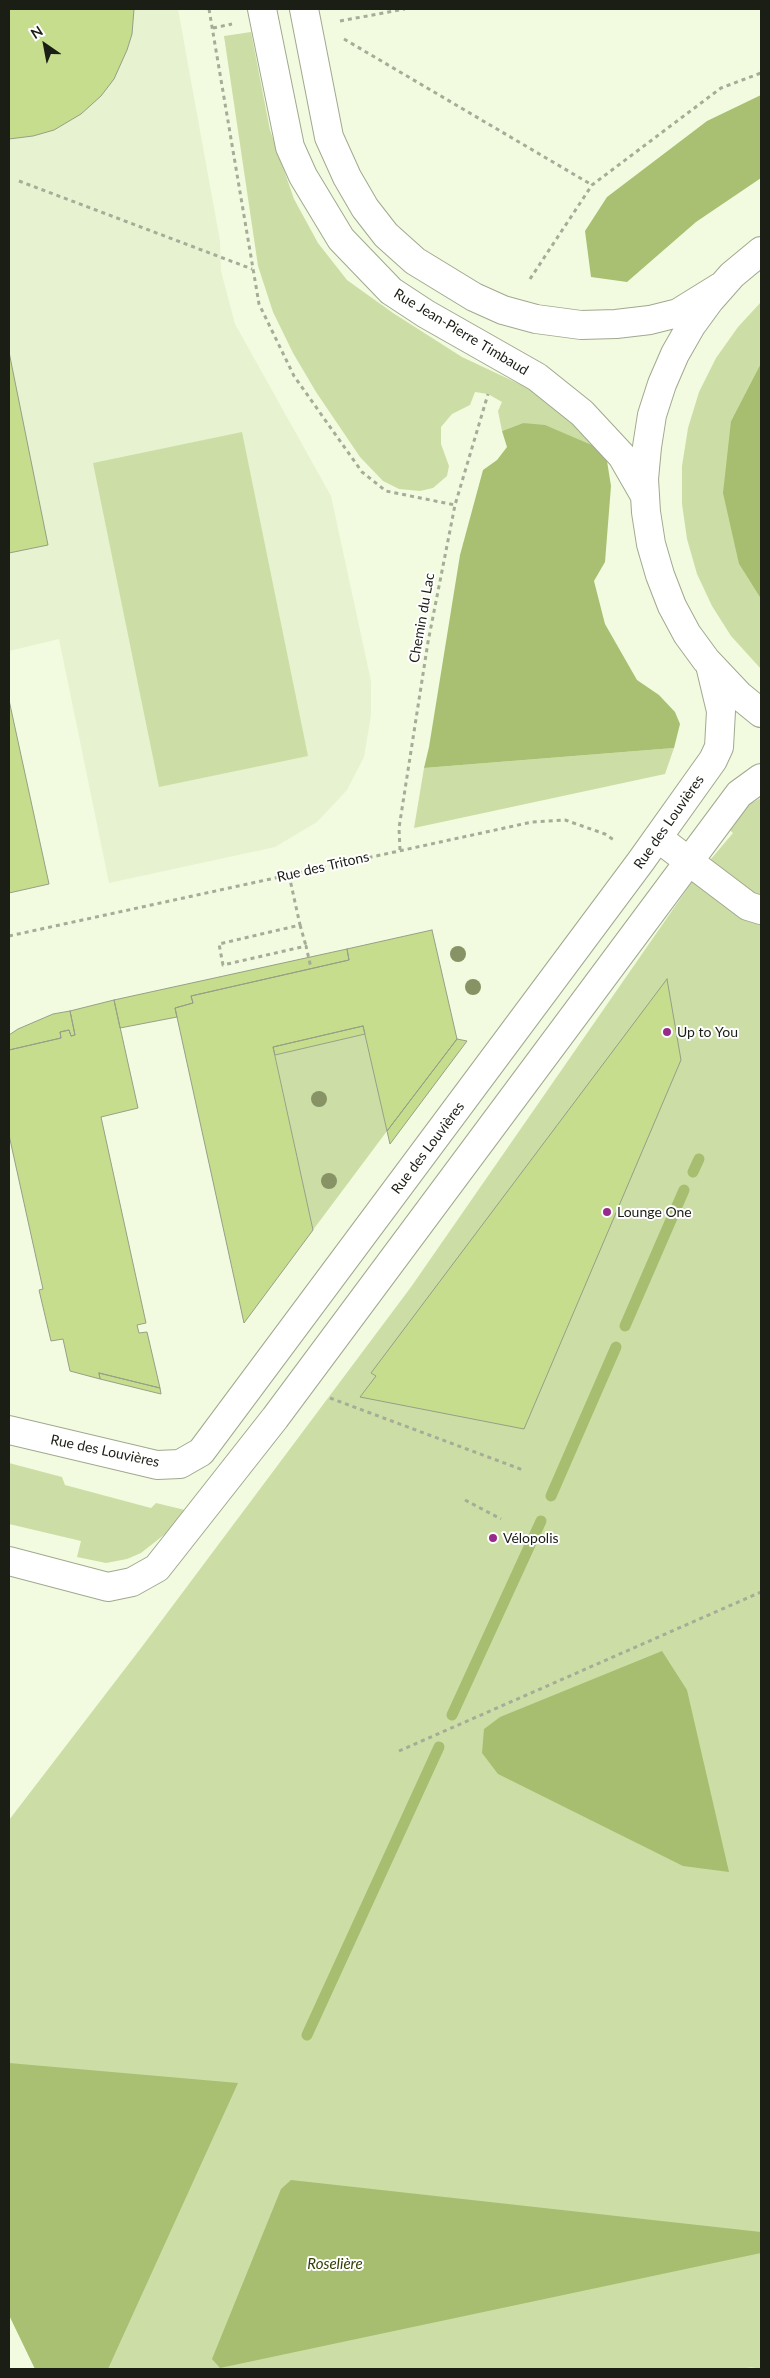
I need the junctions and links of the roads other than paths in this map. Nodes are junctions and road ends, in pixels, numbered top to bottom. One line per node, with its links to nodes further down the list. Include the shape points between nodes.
1 (262, 9): 5 (street, Rue Jean-Pierre Timbaud, via 290,146 303,176 341,239 391,291 537,377 582,413 622,456)
2 (304, 9): 4 (street, via 329,137 365,208 415,261 474,297 504,310 581,326 650,320 678,313)
3 (761, 251): 4 (street)
4 (720, 287): 5 (street, via 691,326 662,384 649,431)
5 (644, 496): 6 (street, via 651,544 666,590 687,634)
6 (710, 665): 7 (street); 9 (street, Rue des Louvières, via 721,711 719,747)
7 (761, 713)
8 (761, 778): 10 (street, via 738,794)
9 (658, 838): 10 (street); 12 (street, Rue des Louvières, via 201,1452 180,1464 157,1465)
10 (688, 861): 11 (street, via 748,906); 13 (street, via 275,1418 157,1568 132,1582 108,1587)
11 (761, 910)
12 (9, 1430)
13 (9, 1561)

